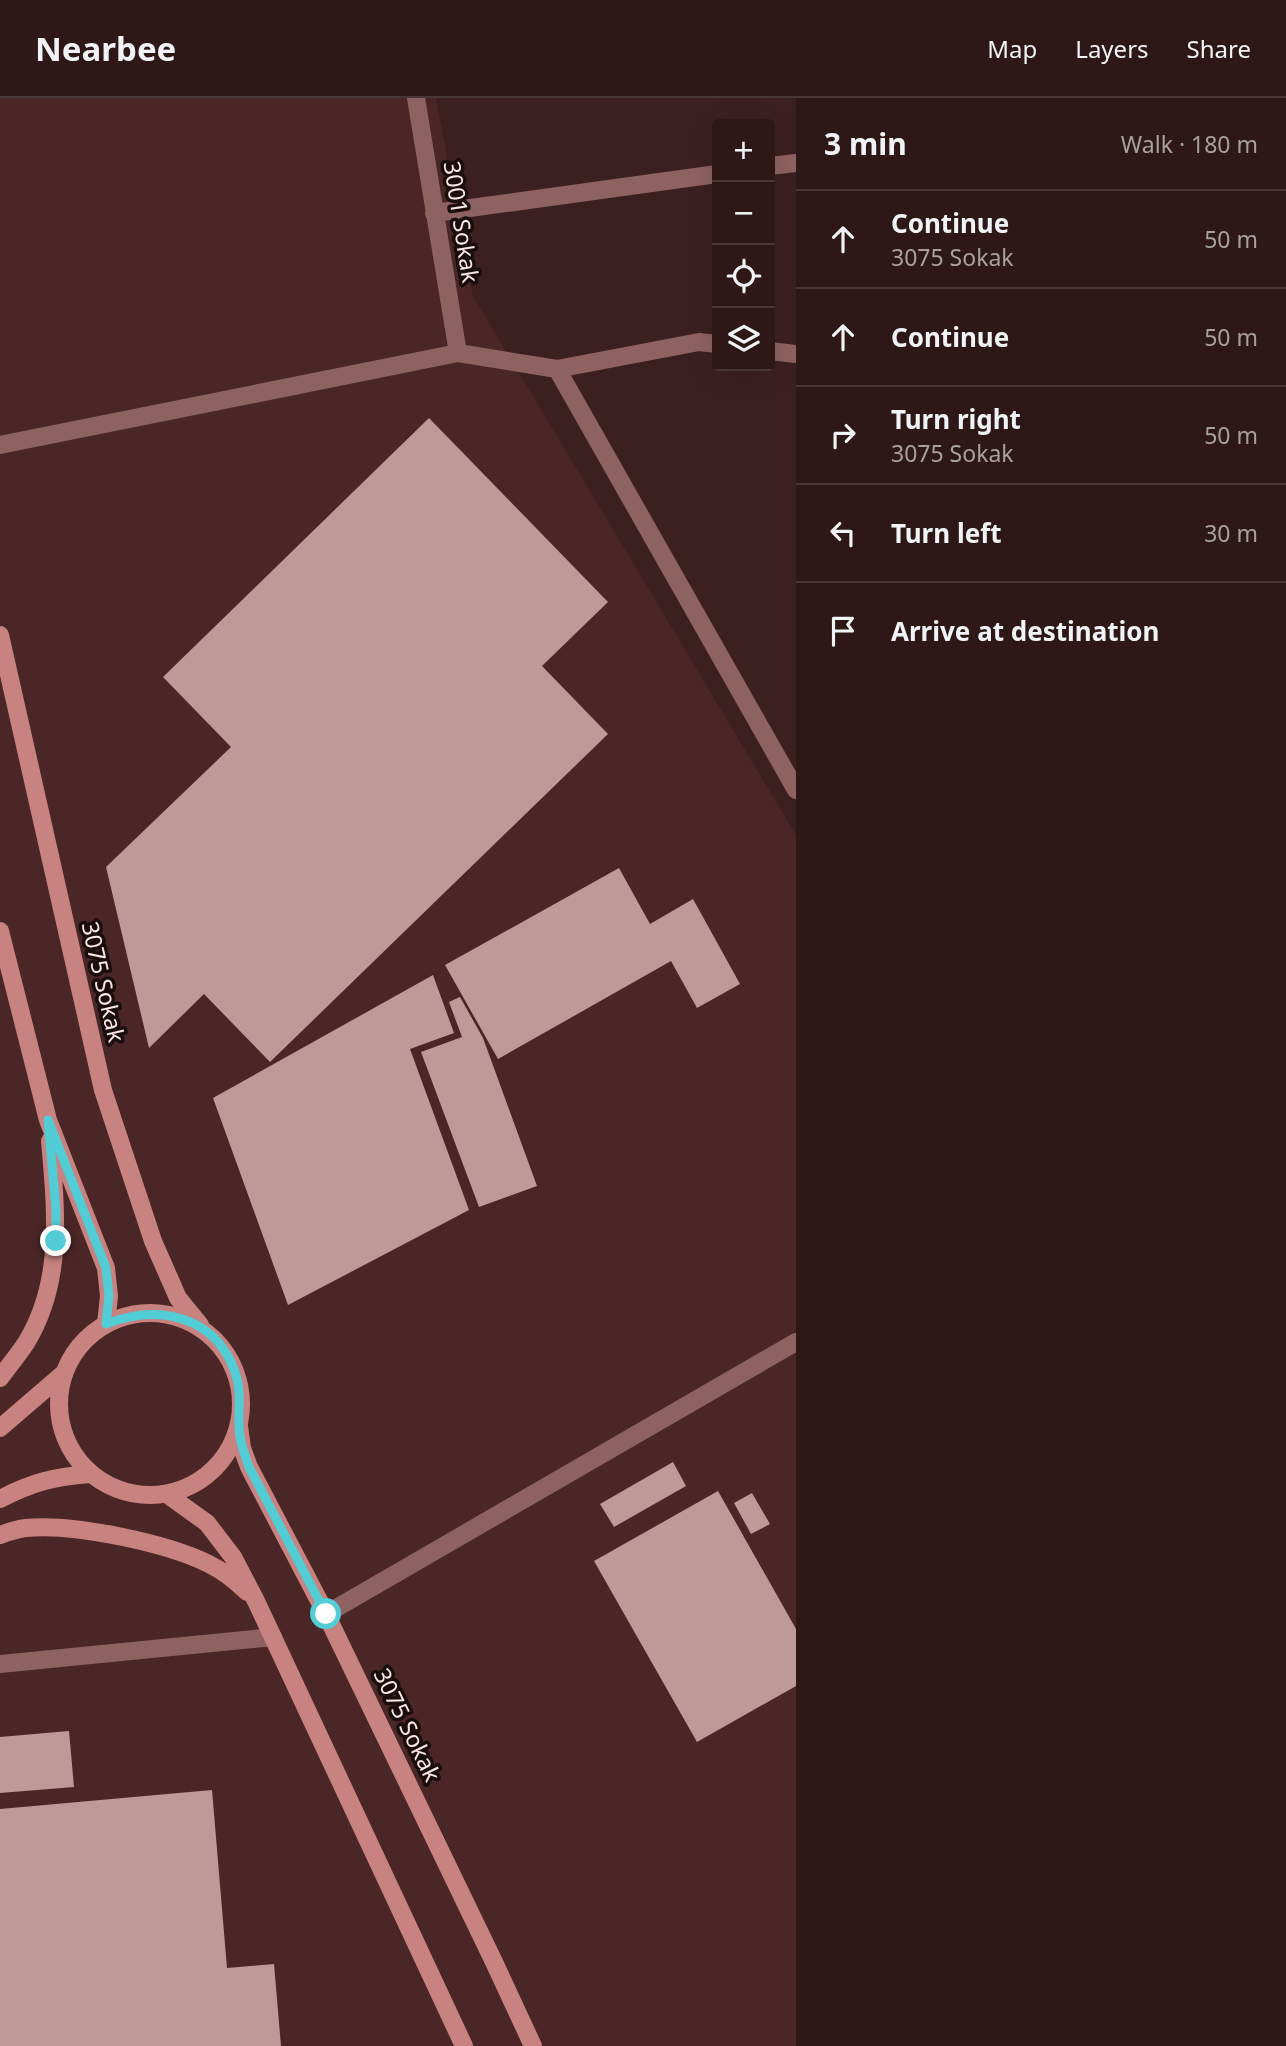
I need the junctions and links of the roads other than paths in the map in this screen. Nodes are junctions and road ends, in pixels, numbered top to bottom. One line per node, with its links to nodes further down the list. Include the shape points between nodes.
1 (416, 98): 5 (street, 3001 Sokak)
2 (796, 163): 3 (street)
3 (775, 165)
4 (712, 175): 5 (street)
5 (433, 213): 8 (street, 3001 Sokak)
6 (712, 343): 10 (street, via 699,342)
7 (775, 352): 9 (street)
8 (458, 353): 10 (street); 11 (street)
9 (796, 354)
10 (557, 369): 13 (street)
11 (0, 445)
12 (0, 635): 17 (street, 3075 Sokak, via 103,1090 153,1241 178,1298)
13 (796, 790)
14 (0, 931): 15 (street)
15 (48, 1120): 16 (street, via 106,1268); 20 (street, via 56,1209 53,1271 32,1332)
16 (106, 1324): 17 (street, via 149,1313); 19 (street, via 77,1349)
17 (200, 1325): 21 (street, via 222,1348 235,1371 241,1398)
18 (796, 1342): 28 (street)
19 (64, 1373): 22 (street); 23 (street, via 61,1428 72,1453)
20 (0, 1378)
21 (239, 1426): 24 (street, via 214,1470 194,1485); 28 (street, 3075 Sokak, via 249,1467)
22 (0, 1428)
23 (90, 1474): 24 (street, via 113,1489 140,1496); 25 (street, via 27,1485)
24 (168, 1495): 27 (street, via 215,1533)
25 (0, 1499)
26 (0, 1535): 27 (street, via 46,1528 168,1549 224,1573)
27 (256, 1601): 29 (street)
28 (326, 1614): 32 (street, 3075 Sokak)
29 (274, 1637): 30 (street); 31 (street)
30 (0, 1664)
31 (464, 2046)
32 (533, 2046)

